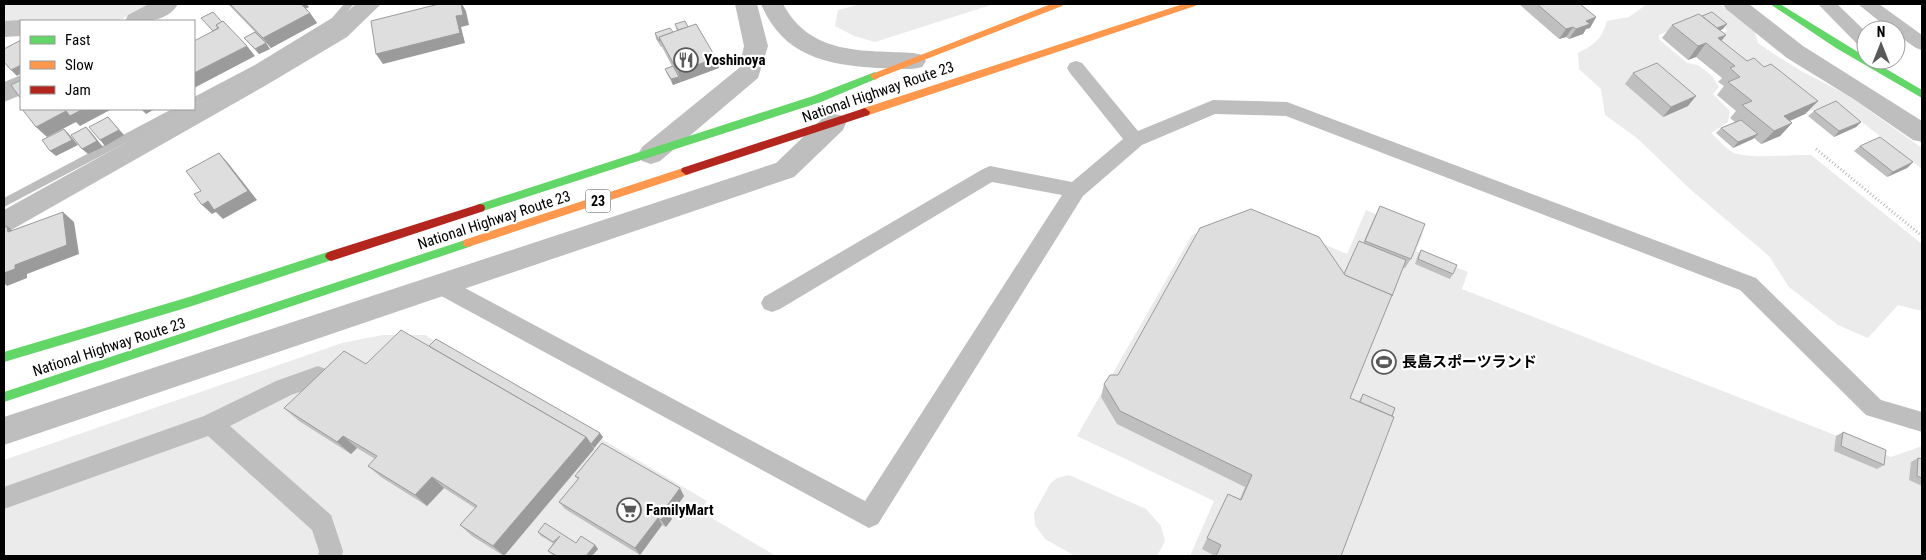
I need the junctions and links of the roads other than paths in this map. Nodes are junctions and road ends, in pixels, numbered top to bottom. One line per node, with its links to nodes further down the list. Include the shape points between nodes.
1 (167, 4): 11 (street)
2 (370, 4): 27 (street, via 339,31)
3 (746, 4): 25 (street, via 756,46 750,72)
4 (772, 4): 16 (street, via 792,33 811,46 839,56)
5 (1059, 4): 16 (main road, National Highway Route 23 / 23)
6 (1192, 4): 22 (main road, National Highway Route 23 / 23)
7 (1734, 4): 23 (street, via 1795,52)
8 (1774, 4): 20 (main road)
9 (1827, 4): 14 (lane)
10 (1867, 4): 15 (lane)
11 (138, 20)
12 (20, 28): 13 (street)
13 (4, 29)
14 (1856, 33)
15 (1922, 44)
16 (914, 61): 25 (main road, National Highway Route 23 / 23, via 817,99)
17 (1076, 68): 24 (lane)
18 (1894, 70): 20 (lane)
19 (20, 85): 21 (street)
20 (1914, 89)
21 (4, 93)
22 (834, 123): 28 (street, via 785,170); 32 (main road, National Highway Route 23 / 23)
23 (1922, 133)
24 (1135, 140): 26 (lane); 33 (lane, via 1213,107 1287,109 1748,284 1874,408)
25 (651, 154): 30 (main road, National Highway Route 23 / 23, via 198,299)
26 (1076, 190): 28 (lane, via 869,516); 29 (lane, via 990,174)
27 (4, 222)
28 (440, 285): 35 (street)
29 (772, 303)
30 (4, 357)
31 (318, 376): 34 (lane, via 284,388)
32 (4, 397)
33 (1922, 422)
34 (211, 424): 36 (lane); 37 (lane, via 322,523)
35 (4, 431)
36 (4, 498)
37 (330, 556)

